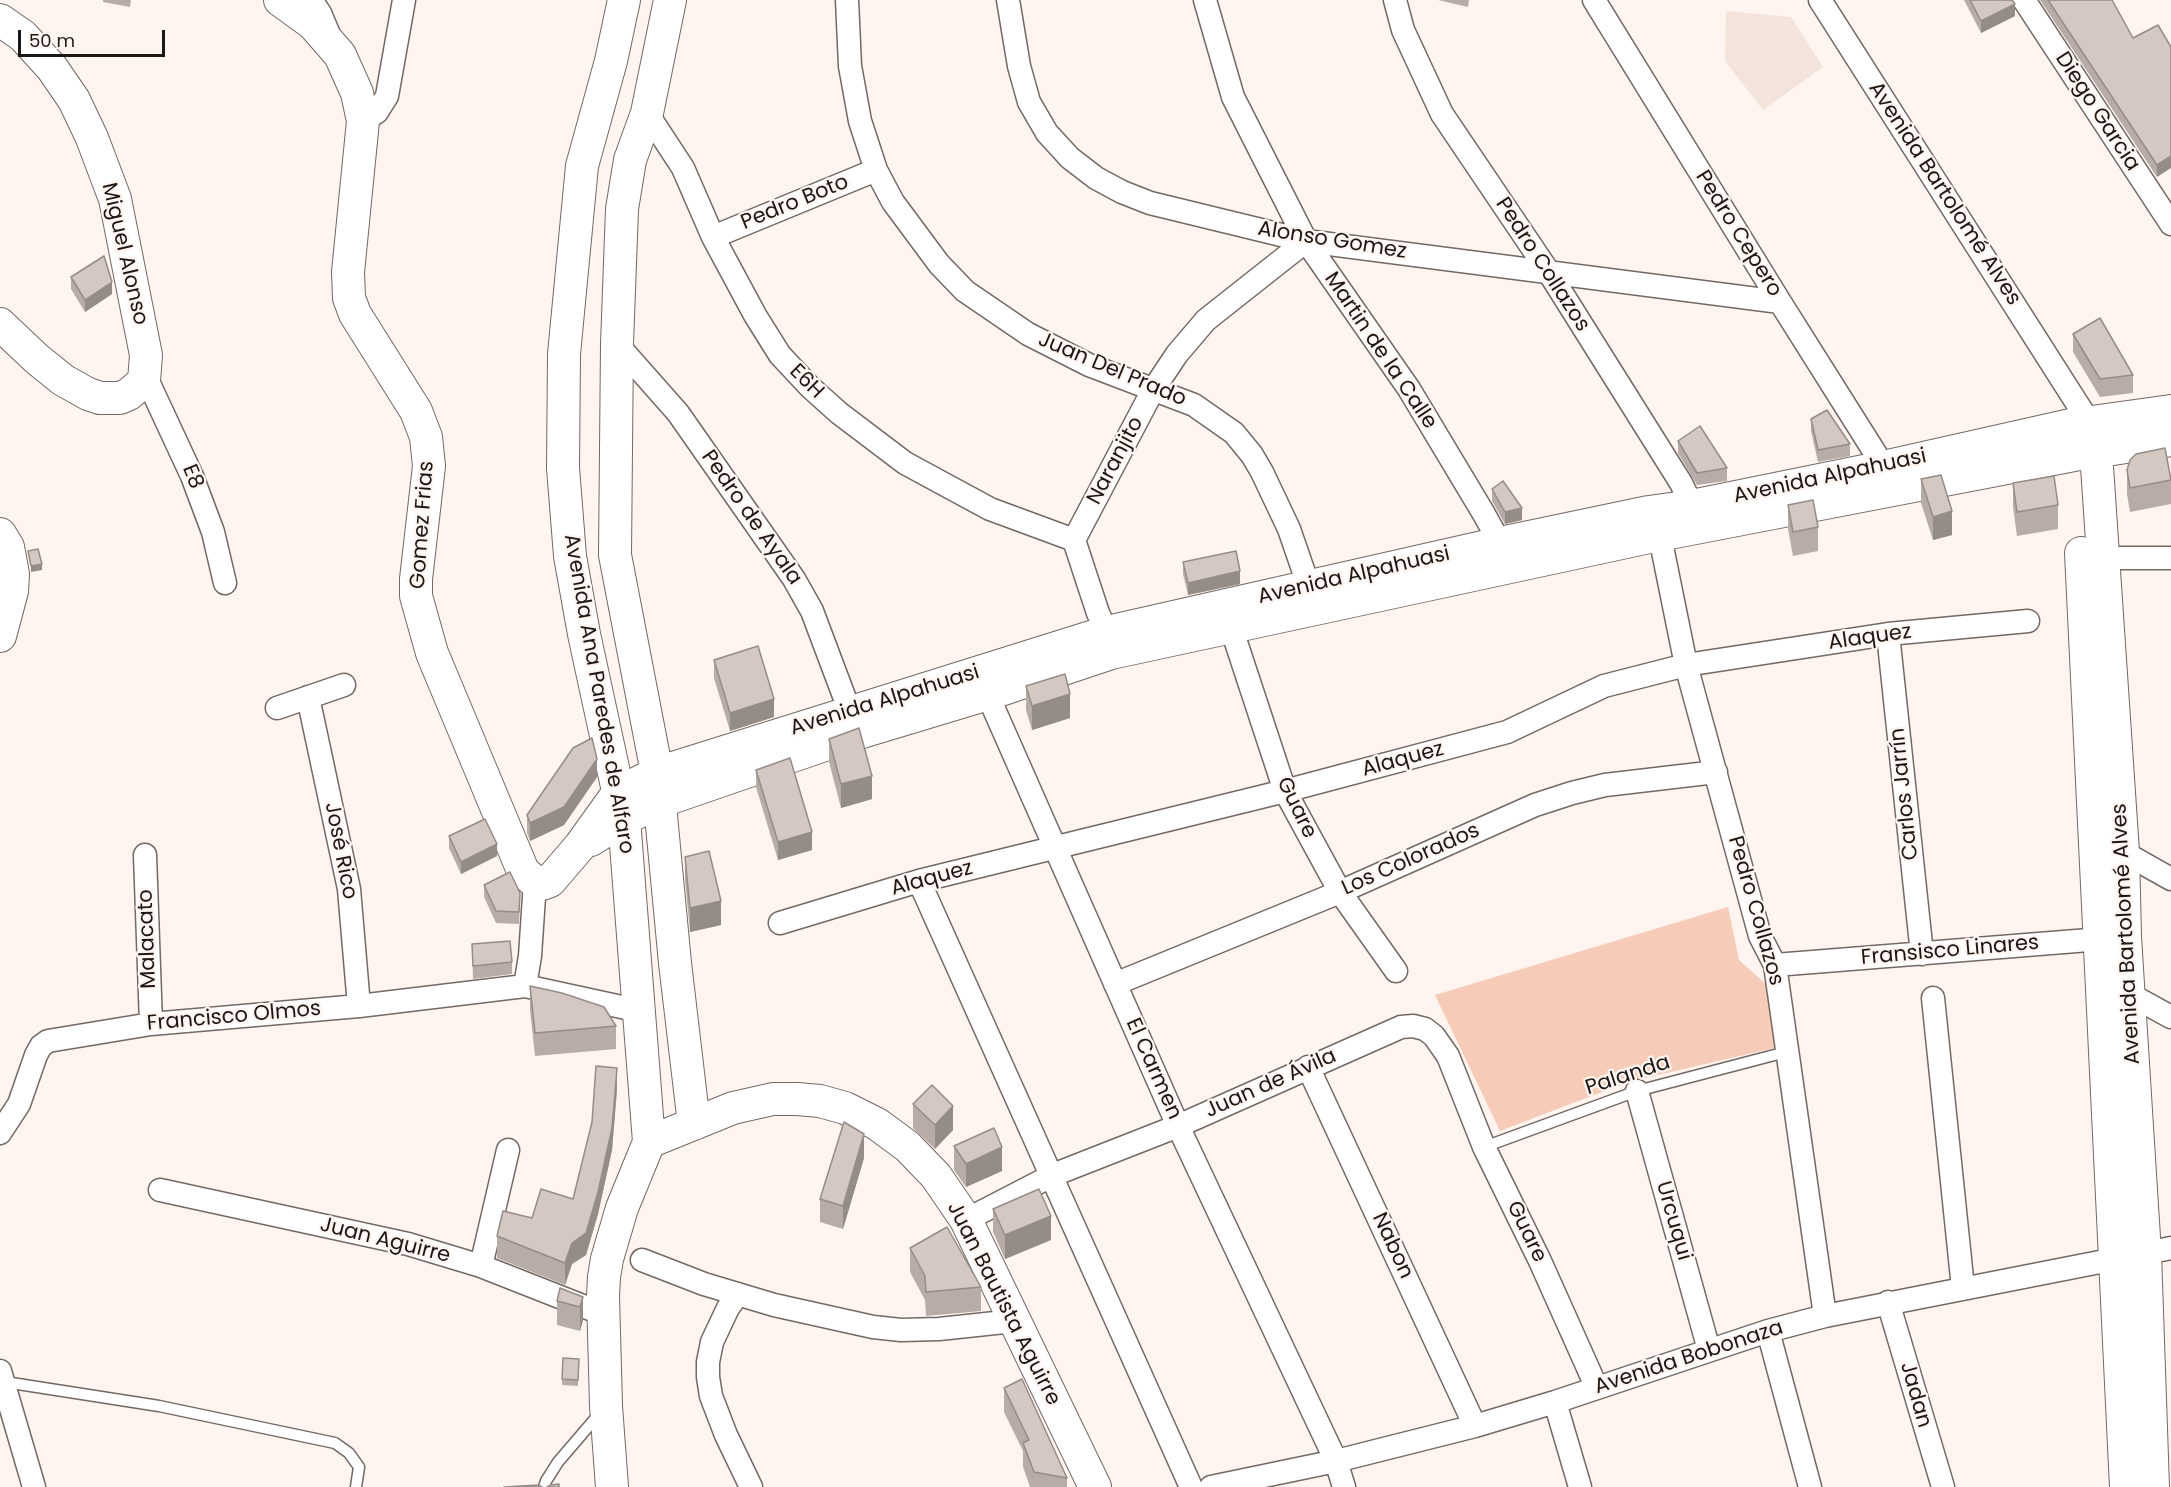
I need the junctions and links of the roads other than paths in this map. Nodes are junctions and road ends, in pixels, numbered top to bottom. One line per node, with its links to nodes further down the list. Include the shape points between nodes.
1 (280, 0): 14 (main road, Gomez Frias, via 313,24)
2 (311, 0): 14 (street, via 328,29)
3 (404, 0): 16 (street, via 387,96 377,112)
4 (624, 0): 54 (main road, Avenida Ana Paredes de Alfaro, via 582,166 564,354 563,468 570,556)
5 (670, 0): 15 (main road, Avenida Ana Paredes de Alfaro)
6 (847, 0): 17 (street, Juan Del Prado, via 850,66 860,121)
7 (1008, 0): 20 (street, Alonso Gomez, via 1029,102 1047,133 1070,158 1096,178 1150,203)
8 (1205, 0): 20 (street, Martin de la Calle, via 1233,97)
9 (1395, 0): 21 (street, Pedro Collazos, via 1403,30 1442,114)
10 (1594, 0): 22 (street, Pedro Cepero)
11 (1819, 0): 28 (street, Avenida Bartolomé Alves, via 2067,388)
12 (2024, 0): 18 (street, Diego Garcia)
13 (0, 20): 25 (main road, Miguel Alonso, via 23,36 52,68 74,100 92,138 115,199 146,355)
14 (329, 43): 16 (main road, Gomez Frias, via 340,55 357,93)
15 (647, 113): 19 (street, E6H, via 683,168); 24 (main road, Avenida Ana Paredes de Alfaro, via 630,160 622,209)
16 (363, 121): 60 (main road, Gomez Frias, via 349,291 355,314 416,411 426,437 429,466 416,596 432,653 523,871)
17 (876, 170): 19 (street, Pedro Boto); 26 (street, Juan Del Prado, via 915,233 965,291 1028,334 1089,365)
18 (2171, 224)
19 (713, 237): 34 (street, E6H, via 780,355 839,413 905,463 990,509)
20 (1306, 241): 21 (street, Alonso Gomez); 26 (street, Naranjito, via 1206,320); 35 (street, Martin de la Calle, via 1409,389)
21 (1548, 272): 22 (street, Alonso Gomez); 31 (street, Pedro Collazos, via 1681,483)
22 (1780, 302): 30 (street, Pedro Cepero)
23 (0, 324): 25 (main road, via 37,360 88,394 120,398)
24 (617, 344): 50 (street, Pedro de Ayala, via 678,413 799,586); 52 (main road, Avenida Ana Paredes de Alfaro, via 615,555)
25 (144, 378): 38 (street, E8, via 192,476 213,532)
26 (1153, 390): 34 (street, Naranjito); 39 (street, Juan Del Prado, via 1194,405 1234,433 1252,455 1289,529)
27 (2171, 411): 28 (main road, Avenida Alpahuasi)
28 (2082, 439): 29 (main road, Avenida Alpahuasi); 30 (main road, Avenida Alpahuasi); 31 (main road, Avenida Alpahuasi); 36 (main road, Avenida Bartolomé Alves); 63 (main road, Avenida Bartolomé Alves, via 2083,584)
29 (2171, 440)
30 (1884, 466): 31 (main road, Avenida Alpahuasi)
31 (1695, 516): 32 (main road, Avenida Alpahuasi)
32 (1658, 523): 35 (main road, Avenida Alpahuasi); 45 (street, Pedro Collazos)
33 (0, 534): 44 (main road, via 8,547 13,574)
34 (1074, 540): 42 (street)
35 (1503, 555): 39 (main road, Avenida Alpahuasi); 41 (main road, Avenida Alpahuasi)
36 (2103, 558): 37 (street); 56 (main road, Avenida Bartolomé Alves)
37 (2171, 558)
38 (222, 584)
39 (1310, 587): 42 (main road, Avenida Alpahuasi)
40 (2028, 621): 43 (street, Alaquez)
41 (1231, 627): 46 (main road, Avenida Alpahuasi); 53 (street, Guare)
42 (1107, 632): 46 (main road, Avenida Alpahuasi)
43 (1888, 634): 45 (street, Alaquez); 64 (street, Carlos Jarrín)
44 (0, 636)
45 (1686, 665): 51 (street, Pedro Collazos); 53 (street, Alaquez, via 1604,686 1507,732)
46 (983, 683): 50 (main road, Avenida Alpahuasi); 52 (main road, Avenida Alpahuasi, via 862,732); 55 (street, El Carmen)
47 (344, 685): 48 (street)
48 (308, 698): 49 (street); 71 (street, José Rico, via 349,888)
49 (277, 708)
50 (850, 712): 52 (main road, Avenida Alpahuasi)
51 (1716, 772): 61 (street, Los Colorados, via 1605,785 1572,793 1535,805); 65 (street, Pedro Collazos, via 1760,936)
52 (658, 787): 54 (main road, Avenida Alpahuasi); 79 (main road, Avenida Ana Paredes de Alfaro)
53 (1285, 791): 55 (street, Alaquez); 61 (street, Guare)
54 (621, 806): 60 (main road, Avenida Alpahuasi, via 550,881); 72 (main road, Avenida Ana Paredes de Alfaro)
55 (1056, 848): 59 (street, Alaquez); 67 (street, El Carmen)
56 (2123, 852): 58 (street); 63 (main road, Avenida Bartolomé Alves)
57 (145, 855): 74 (street, Malacato)
58 (2171, 879)
59 (919, 881): 62 (street, Alaquez); 85 (street)
60 (535, 882): 68 (street)
61 (1340, 892): 66 (street, Guare); 67 (street, Los Colorados)
62 (780, 923)
63 (2113, 938): 64 (street, Fransisco Linares); 69 (main road, Avenida Bartolomé Alves); 88 (main road, Avenida Bartolomé Alves)
64 (1922, 954): 65 (street, Fransisco Linares)
65 (1775, 965): 76 (street, Pedro Collazos)
66 (1396, 971)
67 (1115, 984): 80 (street, El Carmen)
68 (525, 986): 71 (street, Francisco Olmos); 72 (street, Francisco Olmos)
69 (2129, 994): 73 (street); 88 (main road, Avenida Bartolomé Alves)
70 (1933, 998): 91 (street)
71 (359, 1006): 74 (street, Francisco Olmos)
72 (640, 1011): 82 (main road, Avenida Ana Paredes de Alfaro)
73 (2171, 1017)
74 (151, 1023): 81 (street, Francisco Olmos, via 48,1041 41,1046 19,1104)
75 (1442, 1045): 77 (street, Juan de Ávila, via 1425,1029 1401,1027); 83 (street, Guare)
76 (1786, 1052): 78 (lane, Palanda); 95 (street, Pedro Collazos)
77 (1308, 1067): 80 (street, Juan de Ávila); 103 (street, Nabon)
78 (1637, 1091): 83 (lane, Palanda); 98 (street, Urcuqui)
79 (694, 1124): 82 (main road, Juan Bautista Aguirre); 87 (main road, Juan Bautista Aguirre, via 733,1108 773,1099 820,1101 845,1108 908,1146 936,1176)
80 (1178, 1126): 85 (street, Juan de Ávila); 104 (street, El Carmen)
81 (0, 1133)
82 (649, 1142): 94 (main road, via 612,1242 604,1277)
83 (1484, 1147): 100 (street, Guare)
84 (508, 1150): 90 (street)
85 (1053, 1175): 87 (street, Juan de Ávila); 112 (street)
86 (160, 1190): 90 (street, Juan Aguirre, via 408,1245)
87 (966, 1220): 96 (main road, Juan Bautista Aguirre)
88 (2144, 1253): 91 (street, Avenida Bobonaza); 119 (main road, Avenida Bartolomé Alves); 120 (main road, Avenida Bartolomé Alves)
89 (642, 1260): 92 (street)
90 (481, 1266): 94 (street, Juan Aguirre)
91 (1963, 1288): 93 (street, Avenida Bobonaza)
92 (738, 1294): 96 (street, via 832,1319 902,1330); 110 (street, via 712,1342 708,1377 726,1435)
93 (1888, 1302): 95 (street, Avenida Bobonaza); 118 (street, Jadan)
94 (603, 1314): 102 (main road)
95 (1825, 1316): 97 (street, Avenida Bobonaza)
96 (1014, 1321): 111 (main road, Juan Bautista Aguirre)
97 (1767, 1331): 98 (street, Avenida Bobonaza); 117 (street)
98 (1709, 1350): 100 (street, Avenida Bobonaza)
99 (2, 1376): 107 (street); 108 (lane, via 335,1443 359,1467)
100 (1596, 1386): 101 (street, Avenida Bobonaza)
101 (1555, 1402): 103 (street, Avenida Bobonaza); 116 (street)
102 (606, 1406): 106 (main road); 109 (lane, via 558,1462)
103 (1475, 1426): 104 (street, Avenida Bobonaza)
104 (1336, 1461): 105 (street, Avenida Bobonaza); 115 (street, El Carmen)
105 (1313, 1465): 113 (street, Avenida Bobonaza); 114 (street)
106 (614, 1483)
107 (34, 1487)
108 (356, 1487)
109 (544, 1487)
110 (751, 1487)
111 (1095, 1487)
112 (1191, 1487)
113 (1211, 1487)
114 (1280, 1487)
115 (1344, 1487)
116 (1580, 1487)
117 (1810, 1487)
118 (1942, 1487)
119 (2126, 1487)
120 (2153, 1487)

